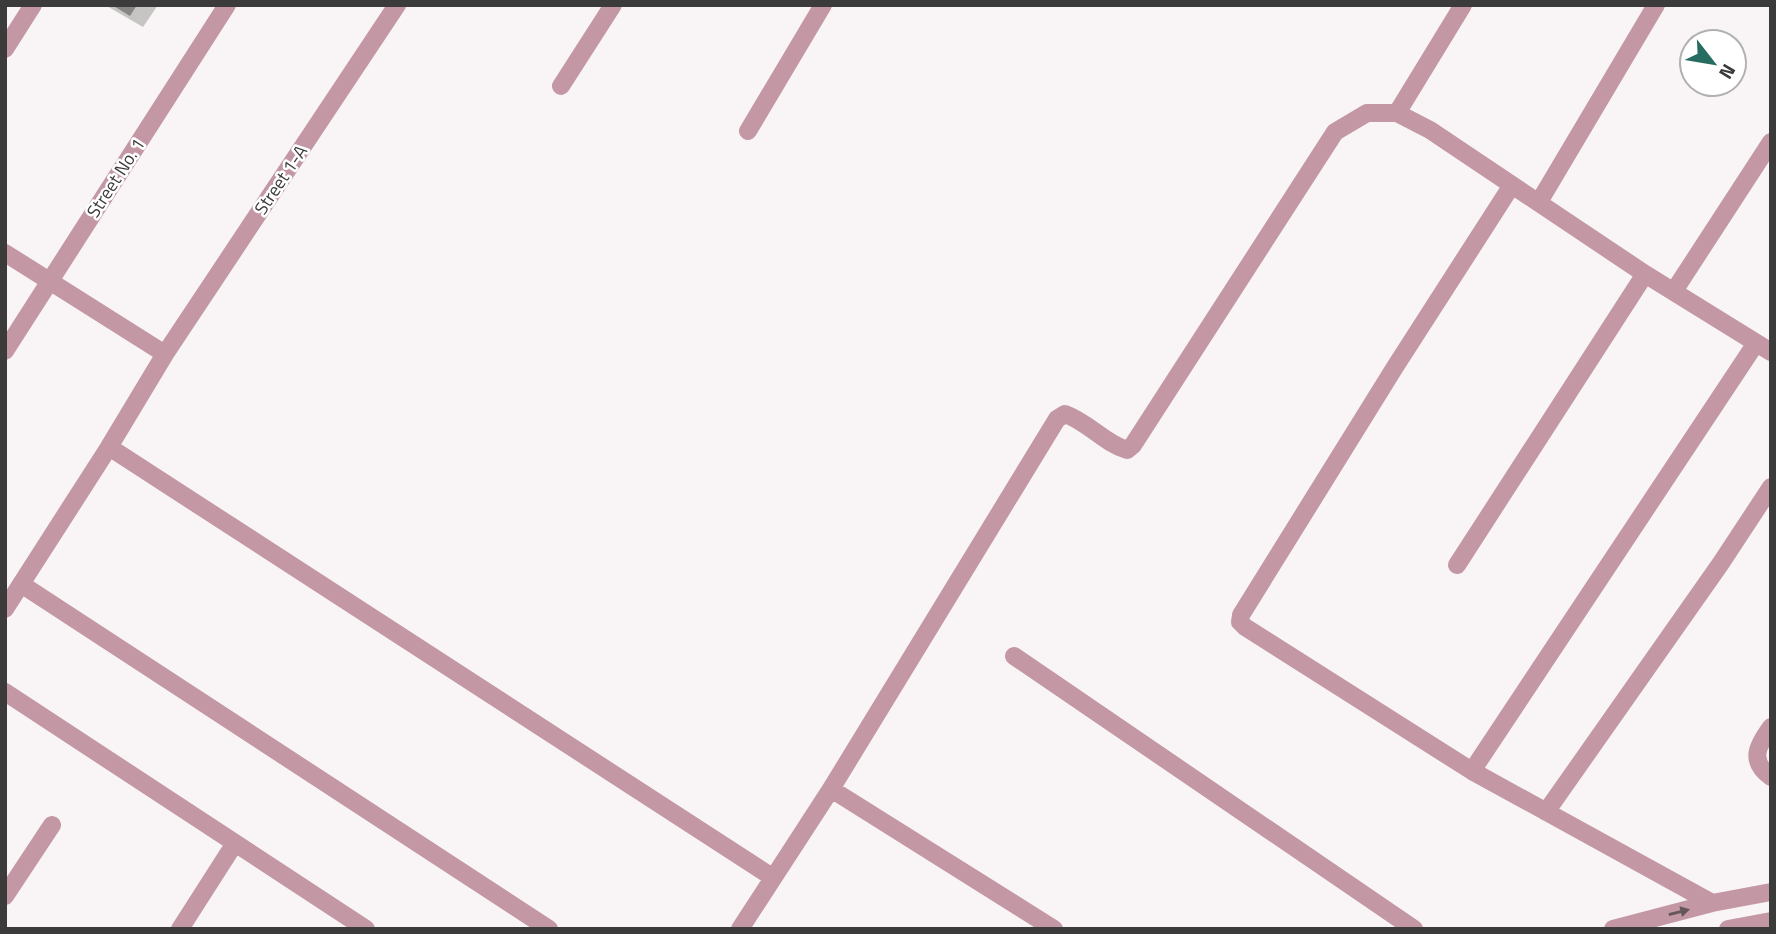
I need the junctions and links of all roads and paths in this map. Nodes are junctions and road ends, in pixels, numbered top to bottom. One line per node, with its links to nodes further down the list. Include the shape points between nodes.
1 (33, 5): 8 (street)
2 (227, 5): 17 (street, Street No. 1)
3 (397, 5): 21 (street, Street 1-A)
4 (613, 5): 9 (street)
5 (823, 5): 11 (street)
6 (1463, 5): 10 (street)
7 (1656, 5): 14 (street)
8 (5, 49)
9 (561, 86)
10 (1397, 113): 13 (street); 32 (street, via 1367,113 1335,132 1133,445 1127,450 1118,447 1074,417 1065,414 1057,419)
11 (748, 131)
12 (1771, 142): 18 (street)
13 (1512, 185): 14 (street); 30 (street, via 1240,622)
14 (1539, 202): 16 (street)
15 (5, 253): 17 (street)
16 (1645, 274): 18 (street); 24 (street)
17 (50, 282): 20 (street, Street No. 1); 21 (street)
18 (1674, 291): 19 (street)
19 (1764, 347): 30 (street)
20 (5, 351)
21 (165, 354): 22 (street, Street 1-A)
22 (109, 447): 25 (street, Street 1-A); 36 (street)
23 (1771, 488): 33 (street)
24 (1457, 565)
25 (21, 584): 26 (street, Street 1-A); 43 (street)
26 (5, 609)
27 (1014, 656): 46 (street)
28 (5, 692): 35 (street)
29 (1771, 727): 31 (street, via 1760,741 1756,757 1762,771)
30 (1472, 771): 33 (street)
31 (1771, 777)
32 (831, 789): 36 (street); 45 (street)
33 (1546, 812): 39 (street)
34 (52, 825): 38 (street)
35 (235, 843): 41 (street); 42 (street)
36 (772, 877): 44 (street)
37 (1771, 892): 39 (street)
38 (5, 896)
39 (1712, 903): 47 (street, one-way to 39)
40 (1771, 920): 48 (street)
41 (180, 929)
42 (366, 929)
43 (549, 929)
44 (740, 929)
45 (1054, 929)
46 (1414, 929)
47 (1613, 929)
48 (1728, 929)

